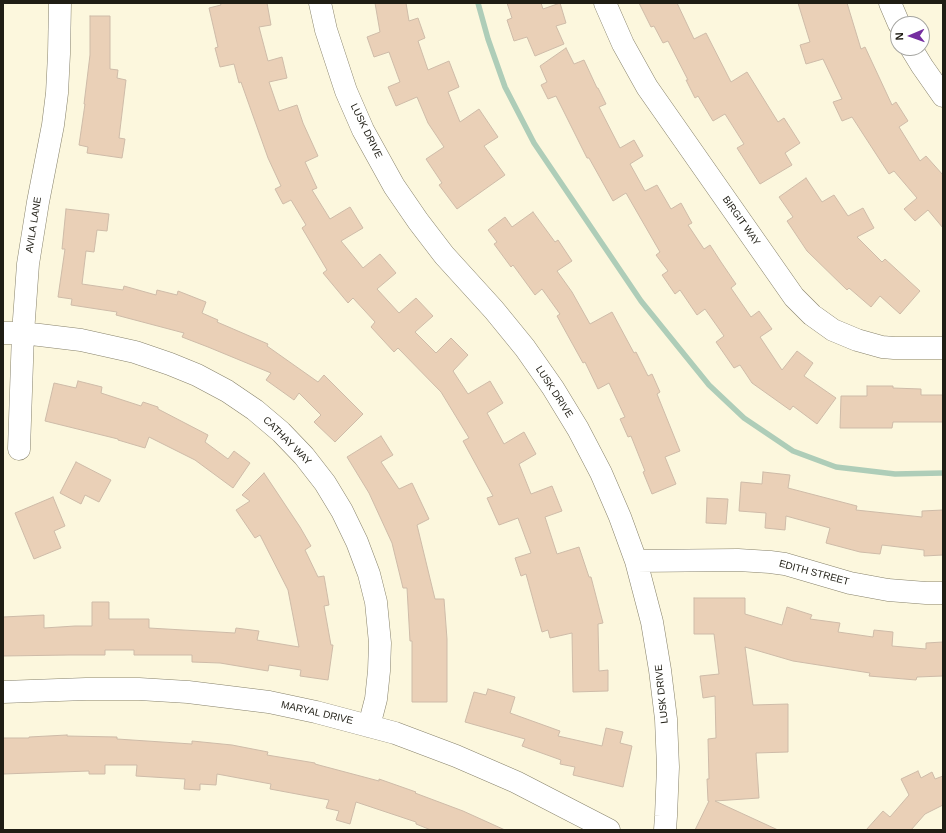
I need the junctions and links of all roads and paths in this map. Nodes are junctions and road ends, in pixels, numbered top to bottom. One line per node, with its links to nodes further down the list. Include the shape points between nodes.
1 (60, 3): 8 (street, AVILA LANE, via 57,93 53,125)
2 (320, 3): 11 (street, LUSK DRIVE, via 346,91 363,130 394,186 444,255 494,310 553,388 601,473)
3 (605, 3): 9 (street, BIRGIT WAY, via 623,44 647,87 794,297 812,315 833,330 857,340 882,347)
4 (890, 3): 5 (street)
5 (896, 16)
6 (916, 56): 7 (street)
7 (943, 96)
8 (13, 333): 10 (street, AVILA LANE); 14 (street, CATHAY WAY, via 81,340 135,352 197,375 255,410 304,456 342,511 357,542 376,602 380,643 379,671)
9 (943, 348)
10 (19, 449)
11 (636, 561): 12 (street, EDITH STREET, via 770,562 888,590); 16 (street, LUSK DRIVE, via 652,622 665,712 668,767)
12 (943, 593)
13 (3, 692): 14 (street, MARYAL DRIVE, via 116,689 188,692 268,702)
14 (369, 726): 15 (street, MARYAL DRIVE, via 456,756 516,782)
15 (609, 830)
16 (665, 830)

